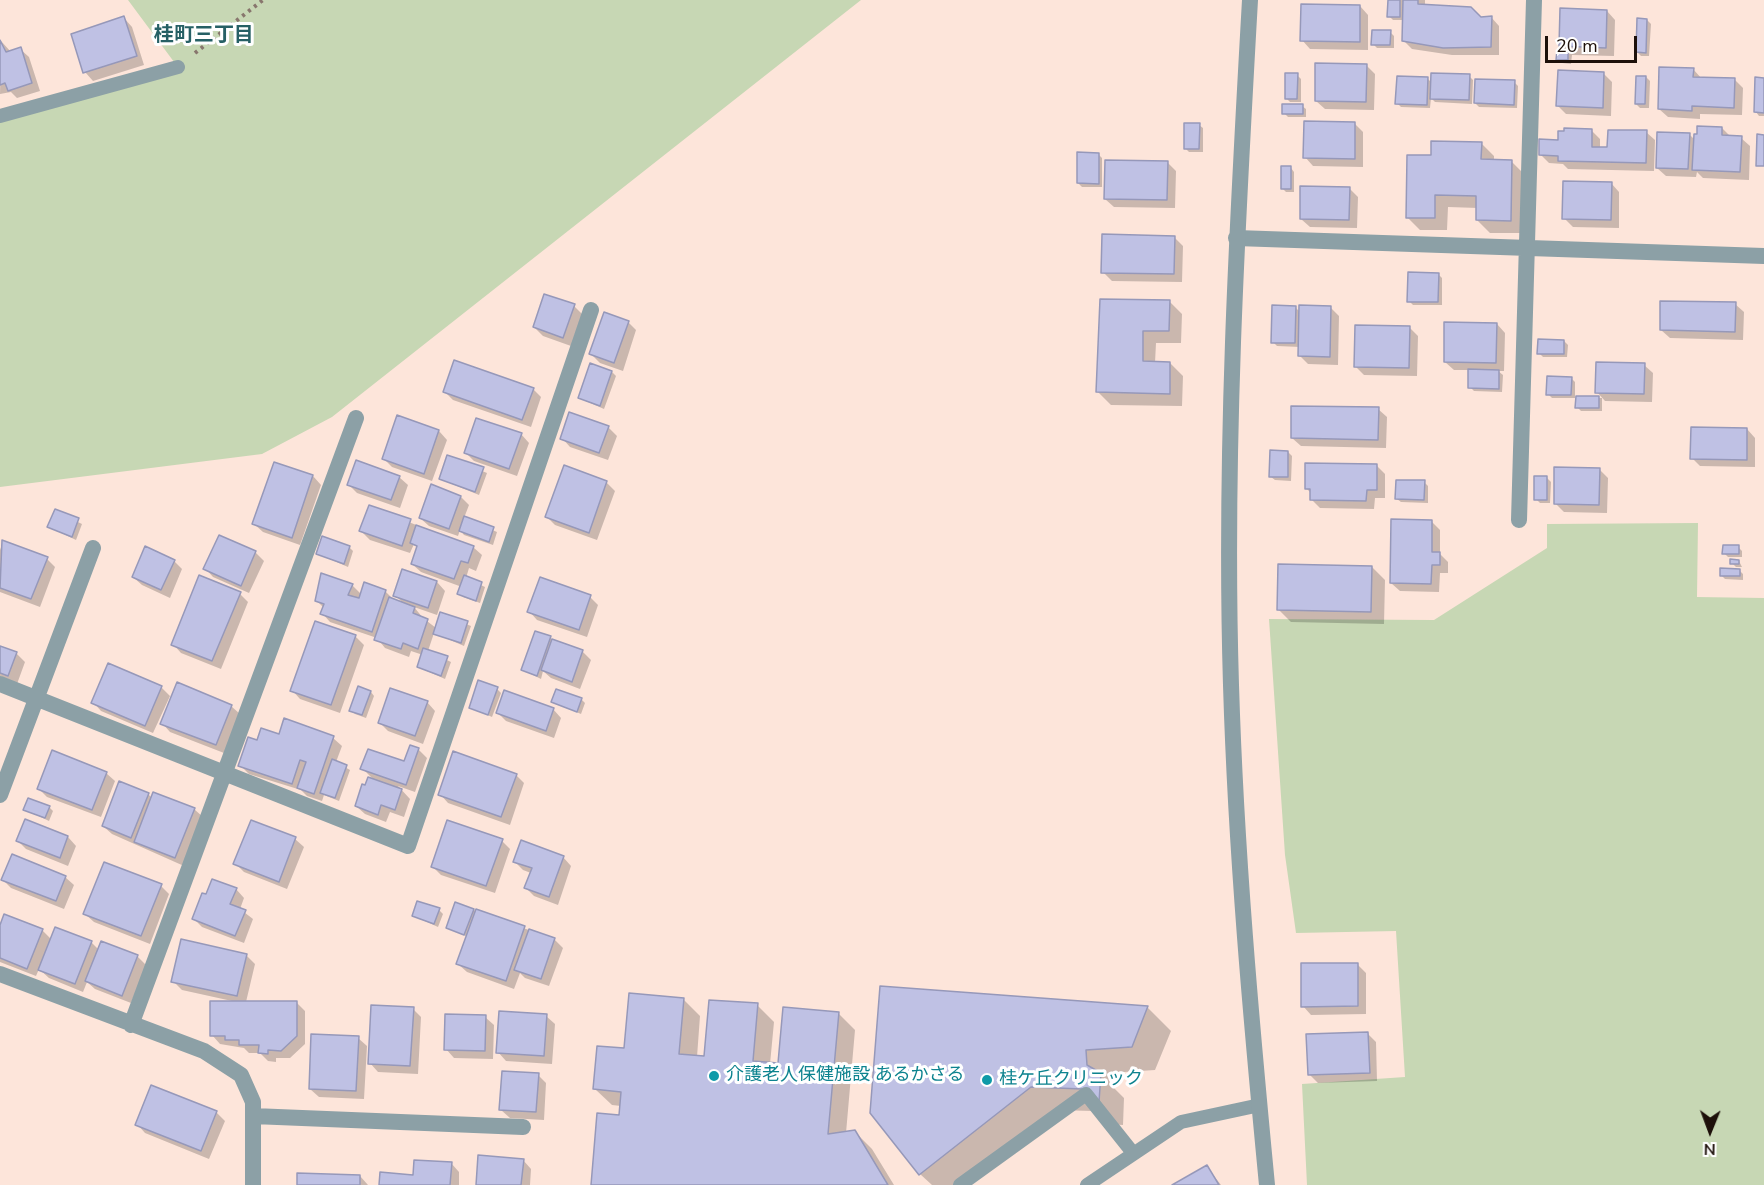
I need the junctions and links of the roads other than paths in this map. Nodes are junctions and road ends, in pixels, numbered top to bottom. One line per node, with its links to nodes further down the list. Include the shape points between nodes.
1 (1250, 0): 5 (street)
2 (1534, 0): 6 (street)
3 (177, 67): 4 (lane)
4 (0, 116)
5 (1236, 238): 6 (street); 18 (street, via 1229,522 1231,687 1239,854)
6 (1525, 247): 7 (street); 10 (street)
7 (1764, 256)
8 (591, 310): 14 (street, via 408,846)
9 (356, 418): 14 (street)
10 (1519, 520)
11 (93, 548): 13 (street)
12 (0, 684): 13 (street)
13 (37, 698): 14 (street); 15 (street)
14 (225, 771): 17 (street)
15 (0, 795)
16 (0, 975): 17 (street)
17 (131, 1025): 19 (street, via 204,1051 241,1075 253,1102)
18 (1260, 1105): 21 (lane, via 1181,1122); 25 (street)
19 (253, 1116): 20 (street); 22 (street)
20 (523, 1127)
21 (1133, 1153): 23 (lane, via 1086,1094); 24 (lane)
22 (253, 1185)
23 (960, 1185)
24 (1087, 1185)
25 (1267, 1185)

